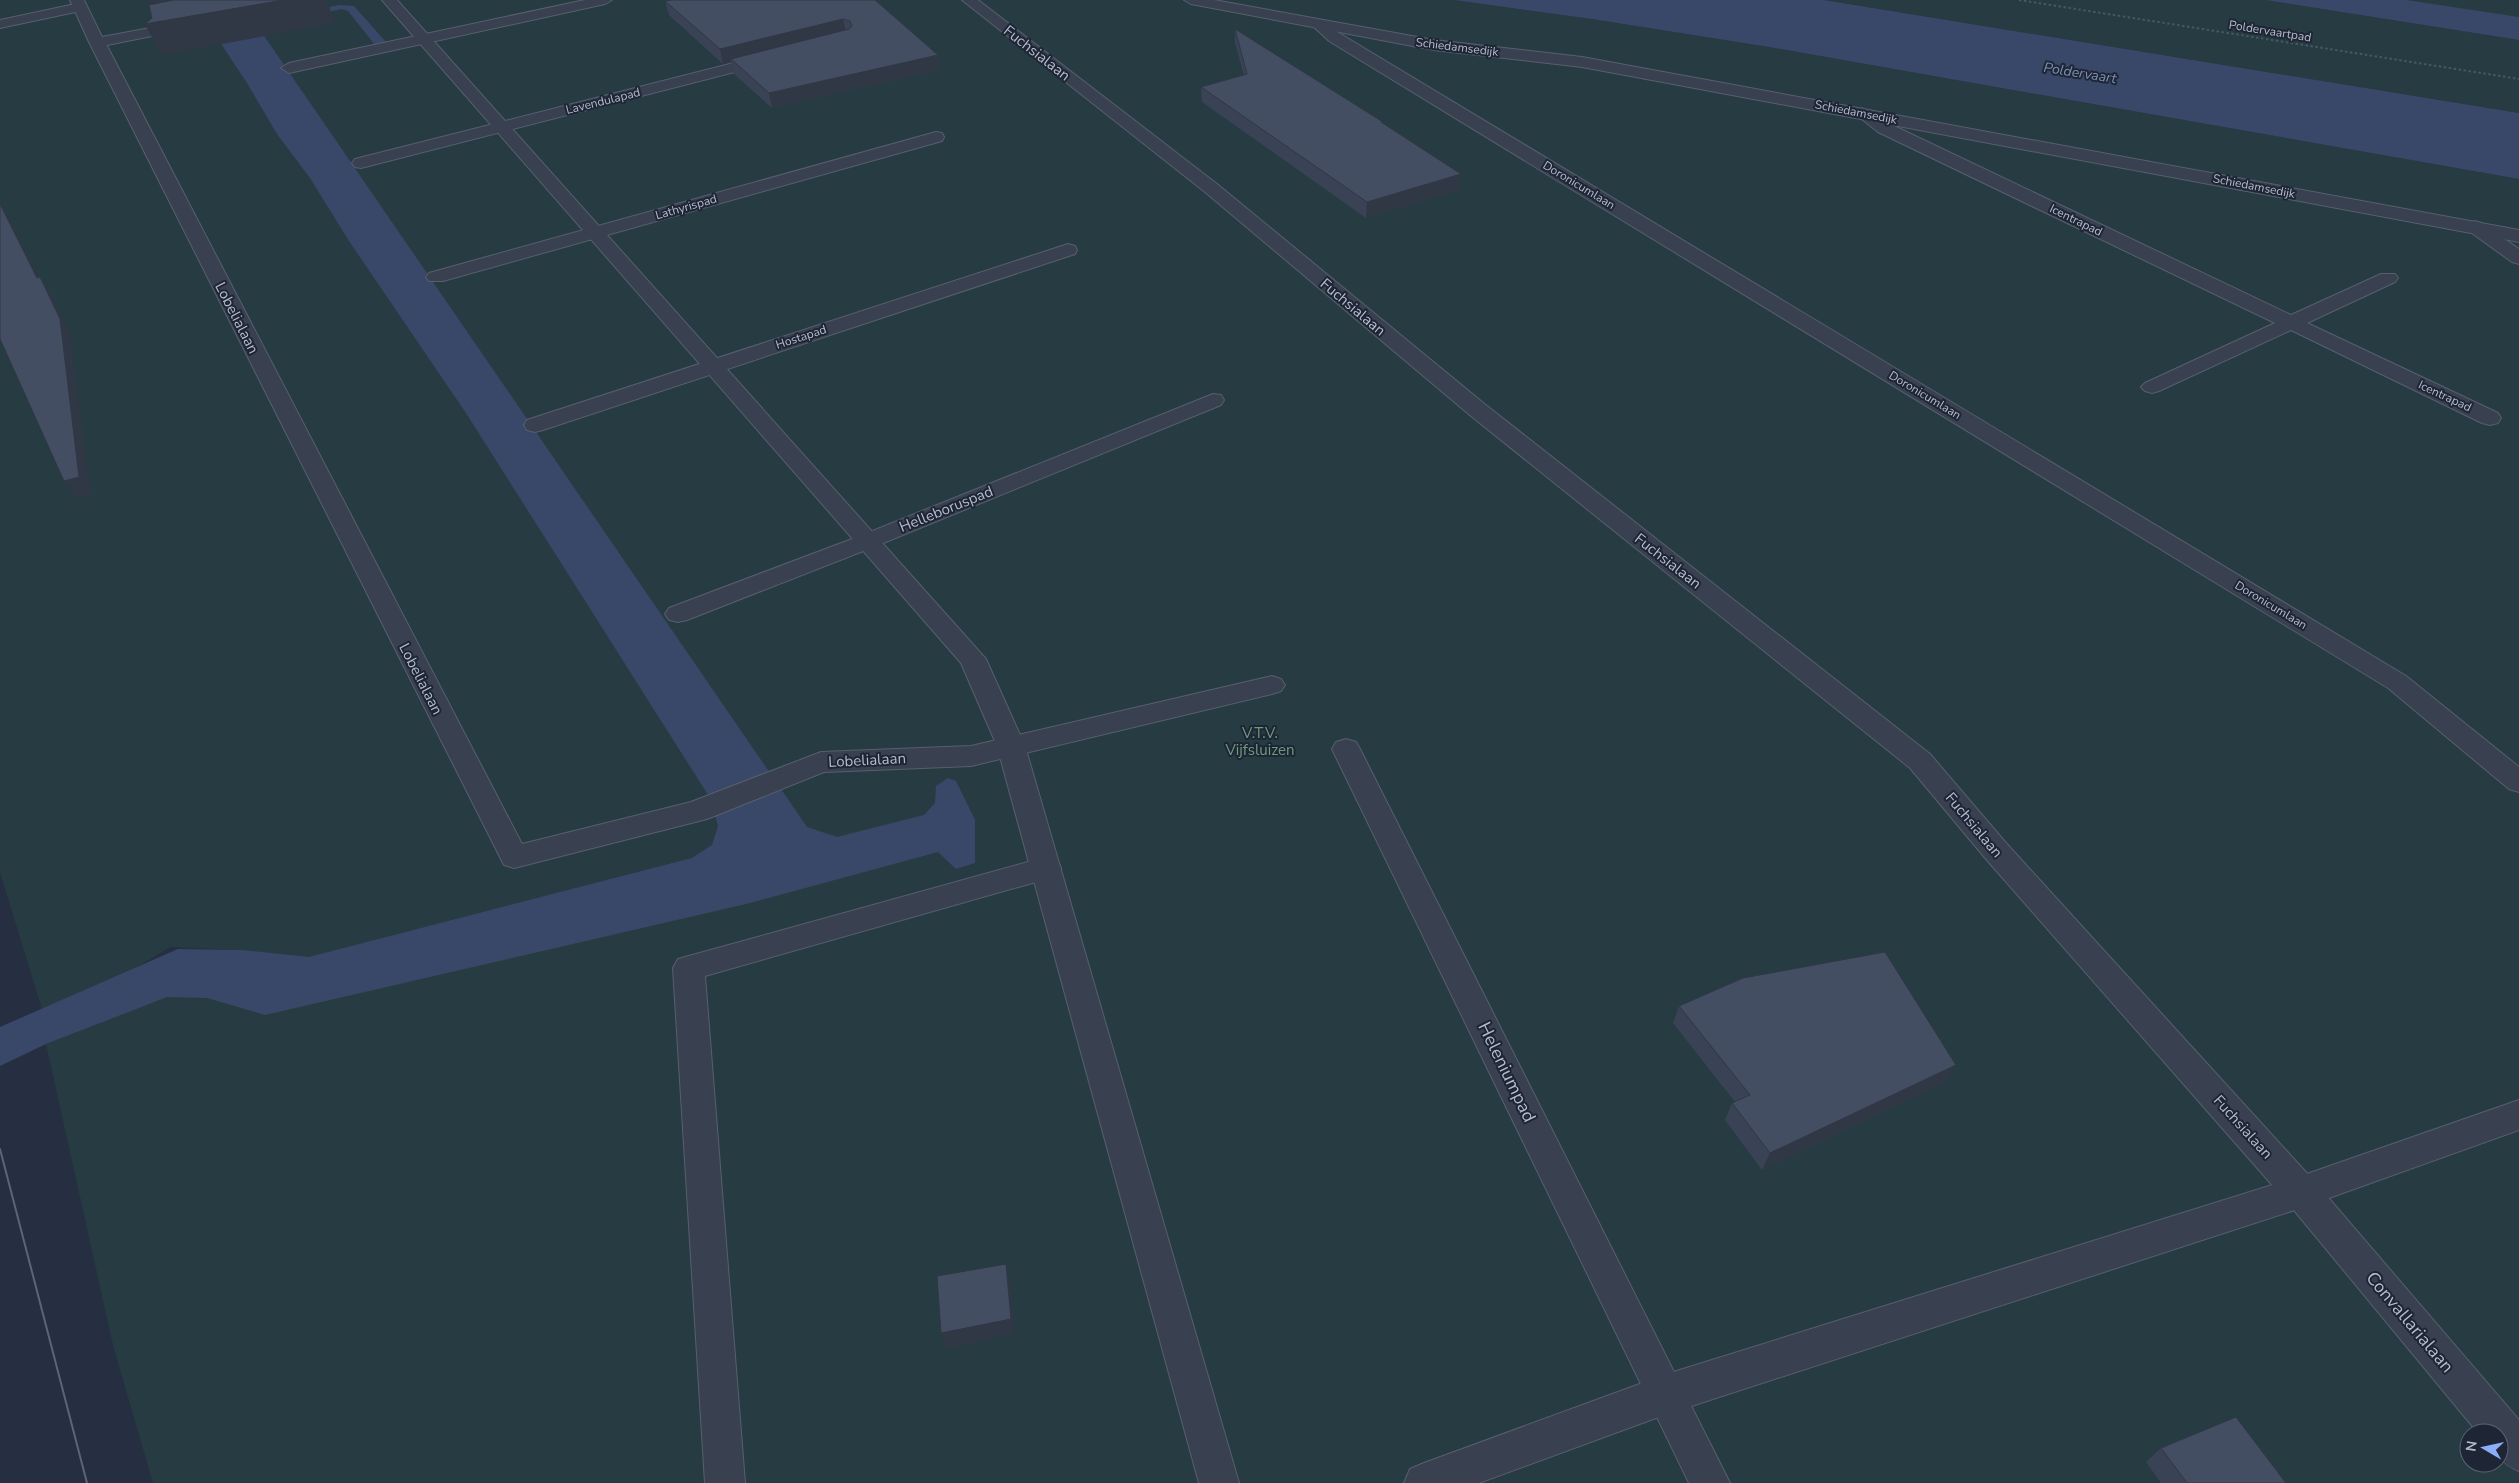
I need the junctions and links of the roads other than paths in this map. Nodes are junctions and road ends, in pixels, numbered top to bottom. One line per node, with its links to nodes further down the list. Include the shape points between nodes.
1 (389, 0): 9 (street)
2 (605, 0): 9 (street)
3 (969, 0): 38 (street, Fuchsialaan, via 1211,188 1479,411 1920,761 1996,851)
4 (1191, 0): 8 (street, Schiedamsedijk)
5 (79, 3): 7 (street); 10 (street)
6 (202, 22): 10 (street)
7 (0, 24)
8 (1319, 24): 13 (street, Schiedamsedijk, via 1434,45 1582,62); 35 (street, Doronicumlaan, via 1334,38 2397,682)
9 (424, 40): 12 (street); 14 (street)
10 (97, 42): 33 (street, Lobelialaan, via 514,857 697,812 821,762 971,756)
11 (788, 54): 14 (street, Lavendulapad)
12 (289, 68)
13 (1862, 113): 17 (street, Schiedamsedijk); 24 (street, Icentrapad, via 1884,128)
14 (501, 127): 16 (street, Lavendulapad); 18 (street)
15 (936, 137): 18 (street, Lathyrispad)
16 (361, 163)
17 (2475, 227): 19 (street, Schiedamsedijk); 21 (street)
18 (595, 232): 22 (street, Lathyrispad); 25 (street)
19 (2519, 236)
20 (1068, 250): 25 (street, Hostapad)
21 (2519, 258)
22 (436, 277)
23 (2388, 278): 24 (street)
24 (2291, 323): 26 (street); 28 (street, Icentrapad)
25 (713, 366): 29 (street, Hostapad); 30 (street)
26 (2152, 387)
27 (1213, 400): 30 (street, Helleboruspad)
28 (2490, 418)
29 (534, 425)
30 (868, 541): 31 (street, Helleboruspad); 33 (street, via 973,659)
31 (678, 614)
32 (1272, 685): 33 (street, Lobelialaan)
33 (1011, 746): 36 (street)
34 (1346, 749): 39 (street, Heleniumpad)
35 (2519, 782)
36 (1046, 868): 41 (street, via 689,968); 42 (street)
37 (2519, 1115): 38 (street)
38 (2301, 1192): 39 (street); 40 (street, Convallarialaan)
39 (1667, 1394): 43 (street); 44 (street, Heleniumpad)
40 (2519, 1451)
41 (725, 1483)
42 (1219, 1483)
43 (1424, 1483)
44 (1710, 1483)

